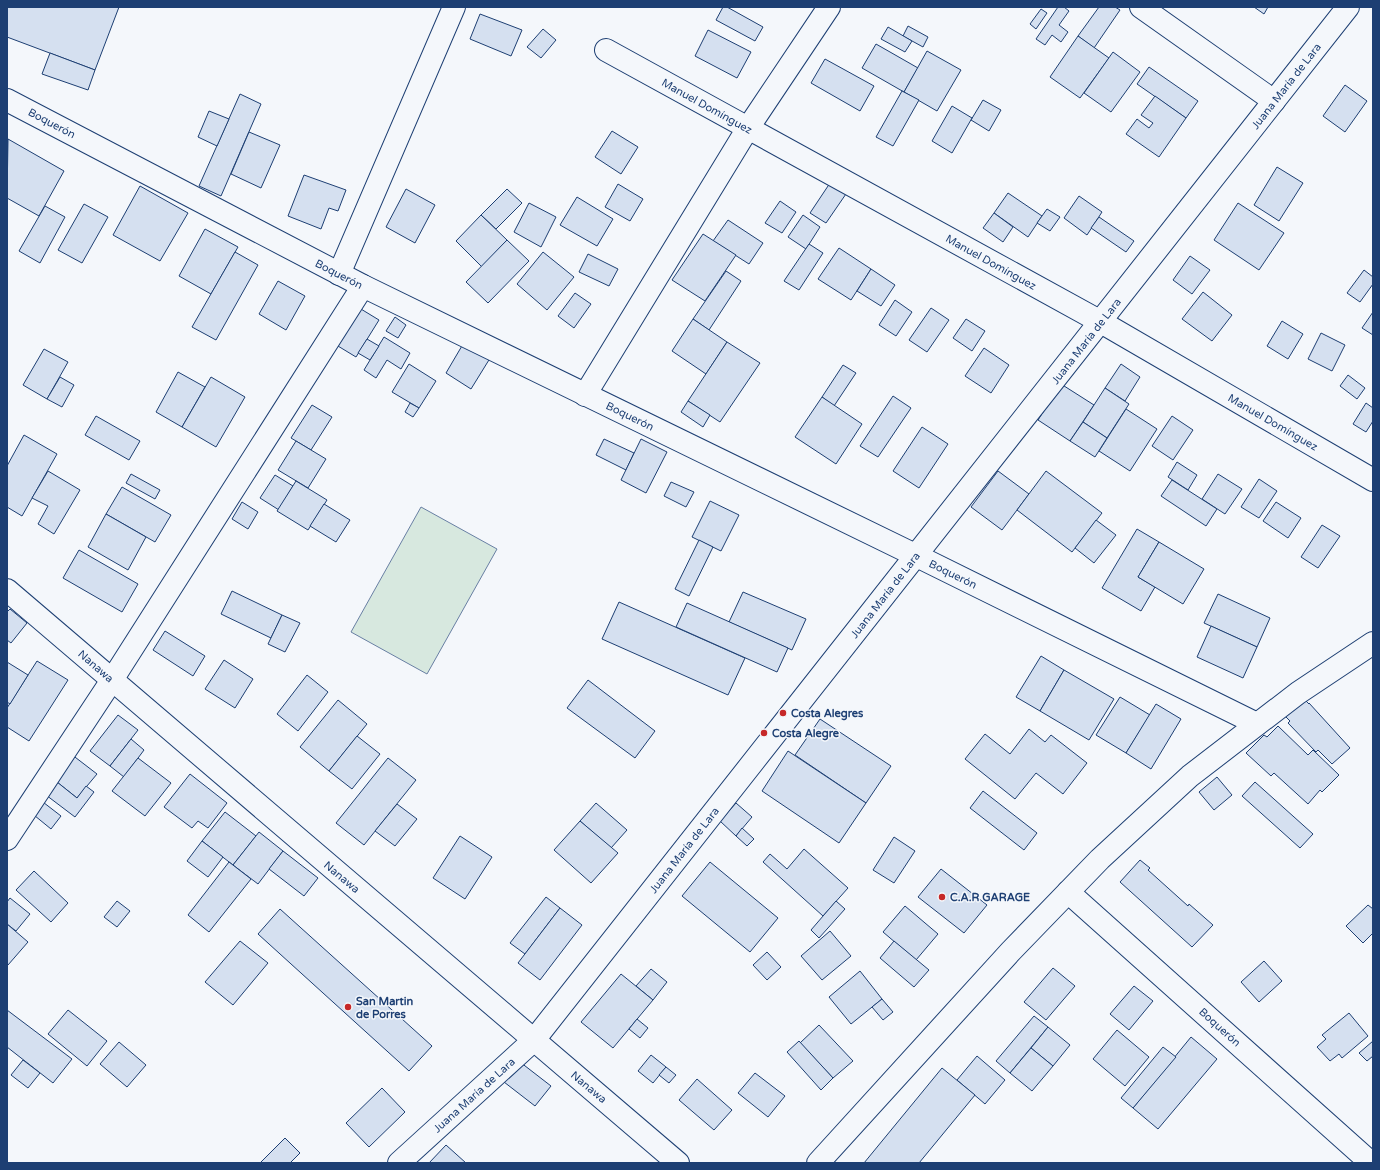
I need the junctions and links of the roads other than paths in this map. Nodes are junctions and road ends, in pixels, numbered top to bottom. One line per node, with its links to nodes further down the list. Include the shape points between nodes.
1 (454, 7): 9 (street)
2 (829, 7): 8 (street)
3 (1141, 7): 7 (street)
4 (1348, 7): 7 (street, Juana María de Lara)
5 (606, 50): 8 (street, Manuel Domínguez)
6 (7, 100): 9 (street, Boquerón)
7 (1274, 101): 11 (street, Juana María de Lara)
8 (748, 128): 11 (street, Manuel Domínguez); 12 (street)
9 (339, 274): 10 (street, Boquerón)
10 (363, 286): 12 (street, Boquerón); 17 (street)
11 (1101, 322): 13 (street, Manuel Domínguez); 14 (street, Juana María de Lara)
12 (585, 395): 14 (street, Boquerón)
13 (1373, 480)
14 (916, 556): 18 (street, Boquerón); 21 (street, Juana María de Lara)
15 (7, 590): 17 (street, Nanawa)
16 (1373, 643): 18 (street)
17 (112, 680): 19 (street); 21 (street, Nanawa)
18 (1257, 724): 20 (street, via 1190,776)
19 (7, 839)
20 (1068, 892): 24 (street); 25 (street, Boquerón)
21 (534, 1040): 22 (street, Juana María de Lara); 23 (street, Nanawa)
22 (399, 1163)
23 (678, 1163)
24 (818, 1163)
25 (1371, 1163)

